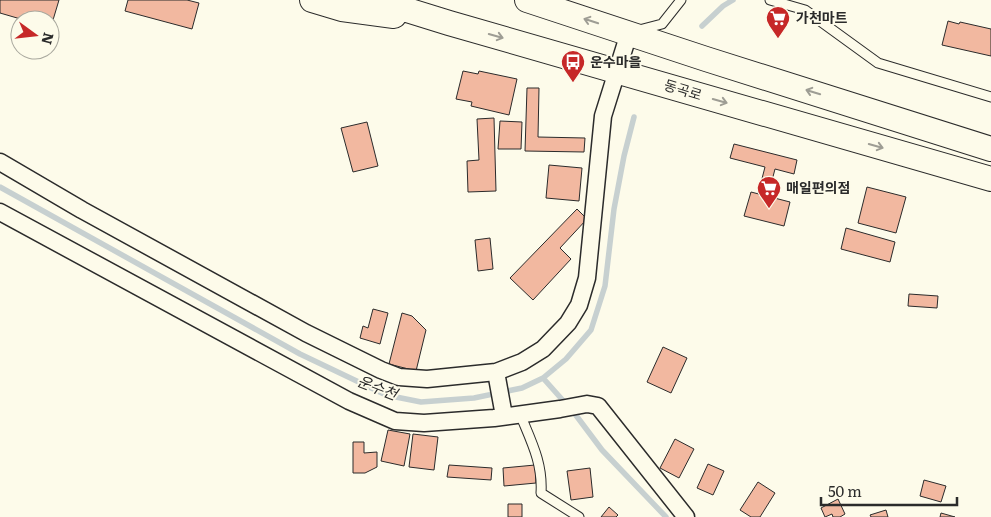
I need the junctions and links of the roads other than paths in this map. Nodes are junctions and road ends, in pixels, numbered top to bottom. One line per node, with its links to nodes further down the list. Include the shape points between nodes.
1 (312, 0): 6 (main road, via 342,9)
2 (375, 0): 6 (main road, 동곡로)
3 (527, 0): 7 (main road, one-way to 3)
4 (681, 0): 7 (lane, via 662,24)
5 (770, 0): 9 (lane, via 805,10 878,62)
6 (449, 23): 8 (main road, 동곡로, one-way to 8)
7 (629, 33): 8 (street); 10 (main road, one-way to 7)
8 (618, 71): 14 (main road, 동곡로, one-way to 14); 16 (street, via 603,116 587,278 579,305 568,323 543,349)
9 (991, 97)
10 (859, 106): 11 (main road); 12 (main road)
11 (991, 131)
12 (991, 149)
13 (0, 162): 16 (street, via 289,324 381,370 398,377 427,380)
14 (991, 179)
15 (0, 212): 17 (street, via 375,414 395,421 424,423 494,418)
16 (496, 376): 17 (street)
17 (509, 412): 18 (lane, via 535,450 542,476 541,493); 19 (street, via 587,404 598,406)
18 (579, 517)
19 (686, 517)

